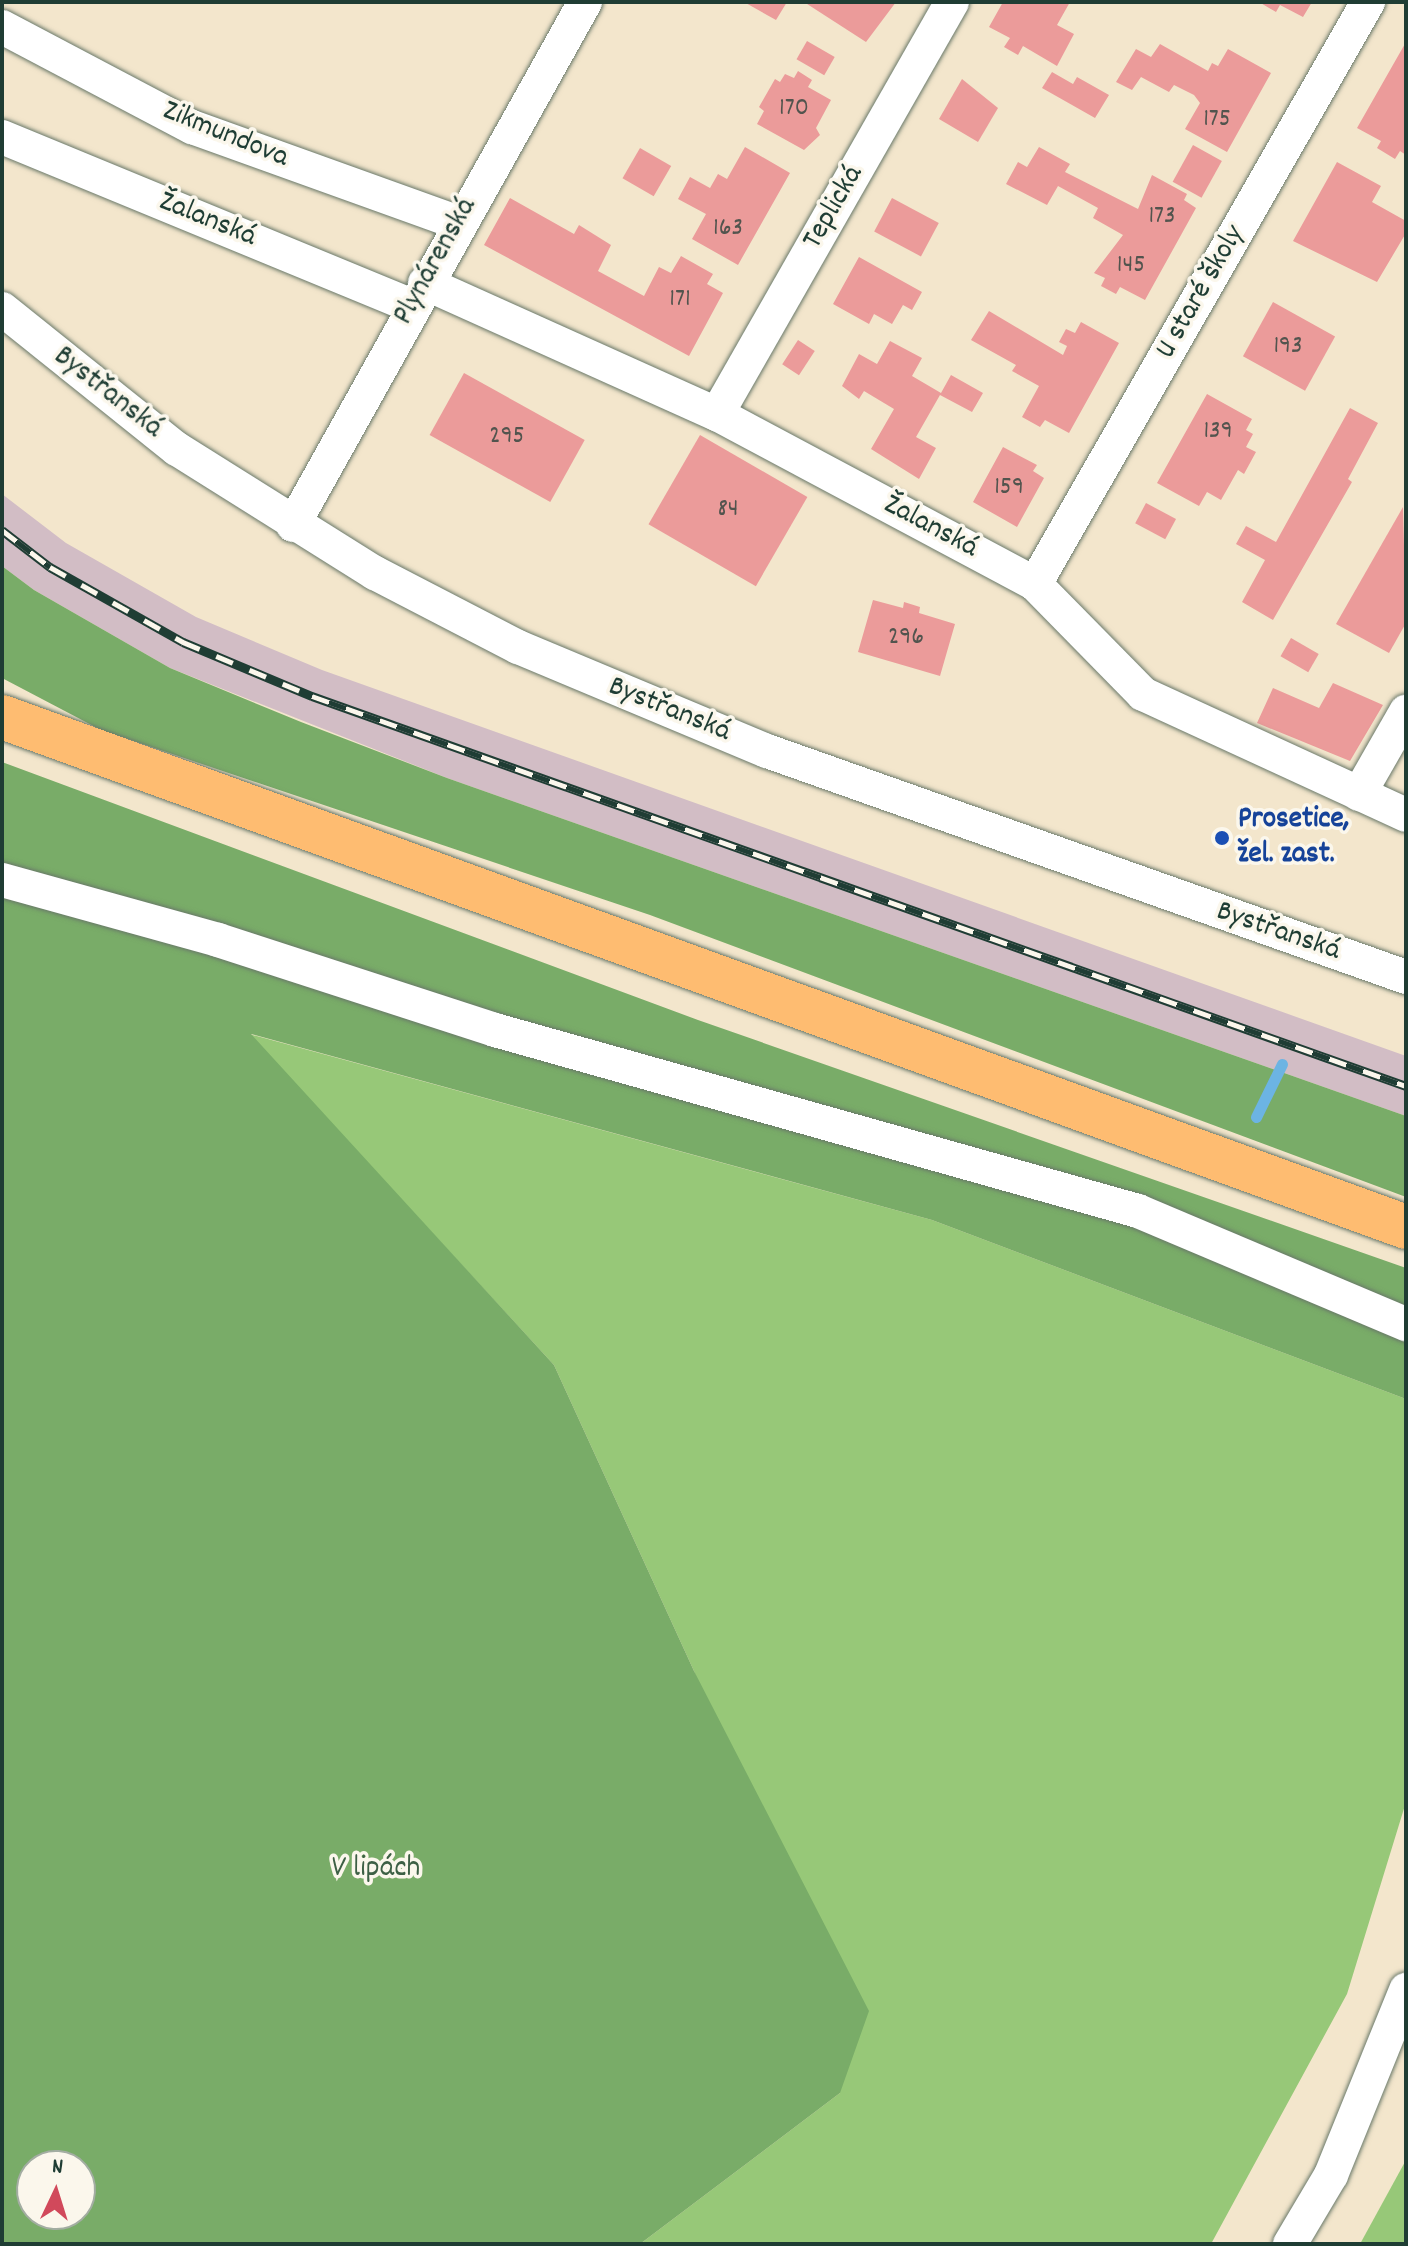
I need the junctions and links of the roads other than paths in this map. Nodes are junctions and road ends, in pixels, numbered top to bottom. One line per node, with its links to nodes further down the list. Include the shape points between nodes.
1 (585, 2): 6 (street, Plynárenská)
2 (952, 2): 9 (street, Teplická)
3 (1368, 2): 11 (street, U staré školy)
4 (2, 27): 6 (street, Zikmundova, via 192,127)
5 (2, 137): 7 (street, Žalanská)
6 (458, 223): 7 (street, Plynárenská)
7 (418, 294): 9 (street, Žalanská); 10 (street, Plynárenská)
8 (2, 309): 10 (street, Bystřanská, via 177,449)
9 (717, 414): 11 (street, Žalanská)
10 (293, 525): 17 (street, Bystřanská, via 478,628 678,716)
11 (1035, 584): 14 (street, Žalanská, via 1143,694)
12 (1406, 712): 14 (street)
13 (2, 717): 18 (main road)
14 (1359, 794): 15 (street, Žalanská)
15 (1406, 815)
16 (2, 880): 19 (street, via 218,940 495,1030 1138,1211)
17 (1406, 977)
18 (1406, 1227)
19 (1406, 1324)
20 (1406, 1990): 21 (street, via 1331,2175)
21 (1290, 2244)

